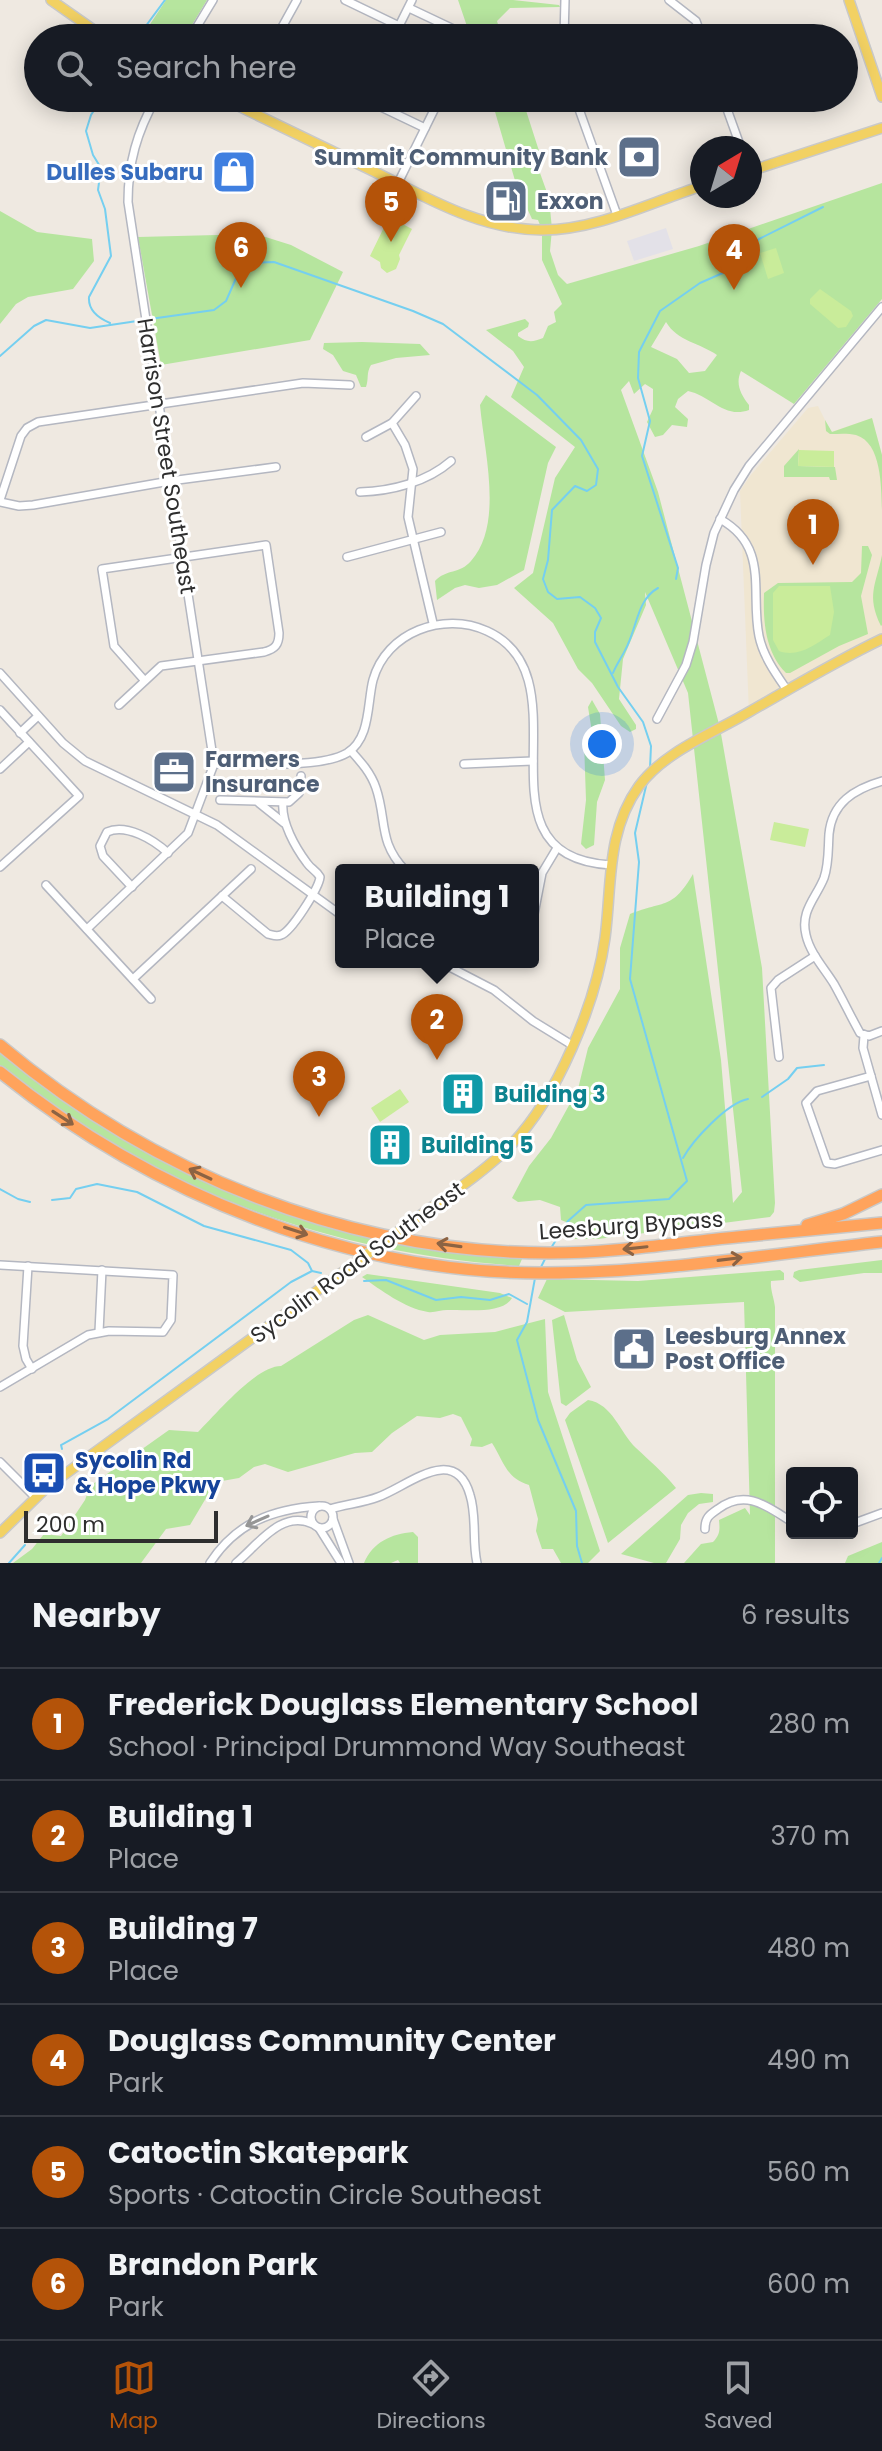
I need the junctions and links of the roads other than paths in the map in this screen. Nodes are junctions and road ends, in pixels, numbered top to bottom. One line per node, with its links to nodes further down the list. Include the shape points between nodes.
1 (51, 0): 9 (main road)
2 (213, 0): 10 (street)
3 (297, 0): 11 (street)
4 (345, 0): 12 (street)
5 (565, 0): 15 (street)
6 (669, 0): 16 (street)
7 (849, 0): 17 (main road)
8 (410, 4): 13 (street); 14 (street)
9 (85, 24)
10 (198, 24)
11 (284, 24)
12 (395, 24)
13 (400, 24)
14 (446, 24)
15 (564, 24)
16 (697, 24)
17 (857, 24)
18 (858, 26): 19 (main road)
19 (882, 97)
20 (150, 112): 36 (street, Harrison Street Southeast, via 135,144 128,192)
21 (251, 112): 30 (main road)
22 (391, 112): 26 (street)
23 (433, 112): 26 (street)
24 (580, 112): 32 (street)
25 (728, 112): 28 (street)
26 (425, 128): 30 (street)
27 (882, 128): 29 (main road)
28 (737, 136)
29 (762, 167)
30 (398, 183): 32 (main road, via 455,211 505,226 556,229)
31 (690, 190): 32 (main road)
32 (617, 215)
33 (882, 307): 45 (street, via 749,466)
34 (350, 385): 36 (street, via 303,383)
35 (416, 396): 37 (street)
36 (159, 403): 41 (street, Harrison Street Southeast); 44 (street, via 30,425 18,440)
37 (392, 423): 38 (street); 42 (street, via 409,453)
38 (366, 437)
39 (451, 461): 42 (street)
40 (276, 467): 41 (street)
41 (170, 481): 44 (street, via 33,505); 48 (street, Harrison Street Southeast)
42 (413, 481): 43 (street); 47 (street, via 408,517)
43 (360, 492)
44 (0, 501)
45 (720, 519): 55 (street, via 738,532 751,553 760,640); 59 (street, via 709,548 686,665)
46 (441, 532): 47 (street)
47 (412, 540): 49 (street); 50 (street)
48 (181, 557): 52 (street, Harrison Street Southeast); 52 (street, via 266,545 277,645 264,652); 54 (street, via 102,569 114,646)
49 (347, 557)
50 (433, 623): 62 (street, via 396,646 380,665 367,722); 63 (street, via 485,630 517,658 531,689)
51 (882, 639): 55 (main road, Sycolin Road Southeast)
52 (200, 661): 54 (street, via 161,666); 64 (street, Harrison Street Southeast)
53 (0, 673): 58 (street)
54 (145, 681): 56 (street)
55 (787, 690): 77 (main road, Sycolin Road Southeast, via 651,772 629,803)
56 (119, 705)
57 (0, 710): 60 (street)
58 (38, 716): 60 (street); 72 (street, via 95,768)
59 (657, 719)
60 (20, 733): 61 (street)
61 (29, 742): 66 (street); 78 (street, via 79,796)
62 (351, 751): 64 (street, via 322,761); 76 (street, via 370,774 386,842)
63 (533, 761): 65 (street); 74 (street, via 537,815)
64 (214, 764): 72 (street, Harrison Street Southeast)
65 (464, 764)
66 (0, 769)
67 (301, 776): 71 (street, via 299,793)
68 (882, 781): 87 (street, via 860,788 841,803 832,822 827,866 805,913 807,940)
69 (220, 800): 70 (street)
70 (257, 802): 71 (street); 73 (street)
71 (283, 803): 73 (street)
72 (195, 815): 75 (street, Harrison Street Southeast, via 188,833); 84 (street, via 236,837)
73 (285, 824): 84 (street, via 320,877)
74 (557, 848): 77 (street, via 577,860); 82 (street)
75 (168, 853): 81 (street, Harrison Street Southeast); 81 (street, via 128,830 107,832 100,846 103,856)
76 (400, 864)
77 (611, 865): 94 (main road, Sycolin Road Southeast, via 597,983)
78 (0, 867)
79 (251, 869): 83 (street)
80 (46, 885): 86 (street)
81 (132, 887): 86 (street, Harrison Street Southeast)
82 (539, 888)
83 (222, 896): 84 (street, via 268,934 280,936); 89 (street)
84 (312, 896): 85 (street)
85 (335, 911)
86 (87, 929): 89 (street)
87 (815, 956): 92 (street); 95 (street, via 771,988)
88 (452, 968): 94 (street, via 494,990)
89 (133, 979): 90 (street)
90 (151, 999)
91 (882, 1031): 92 (street)
92 (864, 1036): 97 (street)
93 (0, 1045): 102 (highway, Leesburg Bypass, one-way to 93, via 527,1253 385,1235 319,1218 231,1188 157,1153 46,1082)
94 (572, 1045): 113 (main road, Sycolin Road Southeast, bridge, via 546,1098 511,1145 469,1181)
95 (779, 1057)
96 (0, 1072): 103 (highway, Leesburg Bypass, one-way to 103, via 113,1150 172,1182 247,1215 379,1254 476,1269 564,1273)
97 (871, 1076): 98 (street); 99 (street, via 817,1091 806,1103 827,1163)
98 (882, 1115)
99 (882, 1150)
100 (882, 1195): 102 (highway, via 824,1221)
101 (882, 1223): 102 (highway, Leesburg Bypass)
102 (740, 1236)
103 (882, 1242)
104 (174, 1263): 108 (street)
105 (0, 1265): 106 (street)
106 (28, 1266): 107 (street); 110 (street, via 23,1346)
107 (102, 1270): 108 (street); 109 (street)
108 (173, 1275): 109 (street, via 167,1329)
109 (99, 1332): 110 (street)
110 (32, 1369): 111 (street)
111 (0, 1387)
112 (0, 1462): 113 (street)
113 (35, 1497): 122 (main road, Sycolin Road Southeast)
114 (319, 1506): 115 (street); 120 (street, via 311,1515); 123 (street, one-way to 123, via 273,1514 239,1530)
115 (330, 1509): 118 (street); 127 (street, via 376,1498 436,1470 452,1470 470,1493)
116 (882, 1513): 119 (street)
117 (786, 1518): 121 (street, via 759,1501 742,1499 707,1517)
118 (333, 1519): 120 (street, via 326,1528); 126 (street)
119 (858, 1522)
120 (316, 1526): 124 (street, via 284,1522); 125 (street)
121 (705, 1529)
122 (0, 1533)
123 (210, 1563)
124 (236, 1563)
125 (341, 1563)
126 (349, 1563)
127 (477, 1563)

